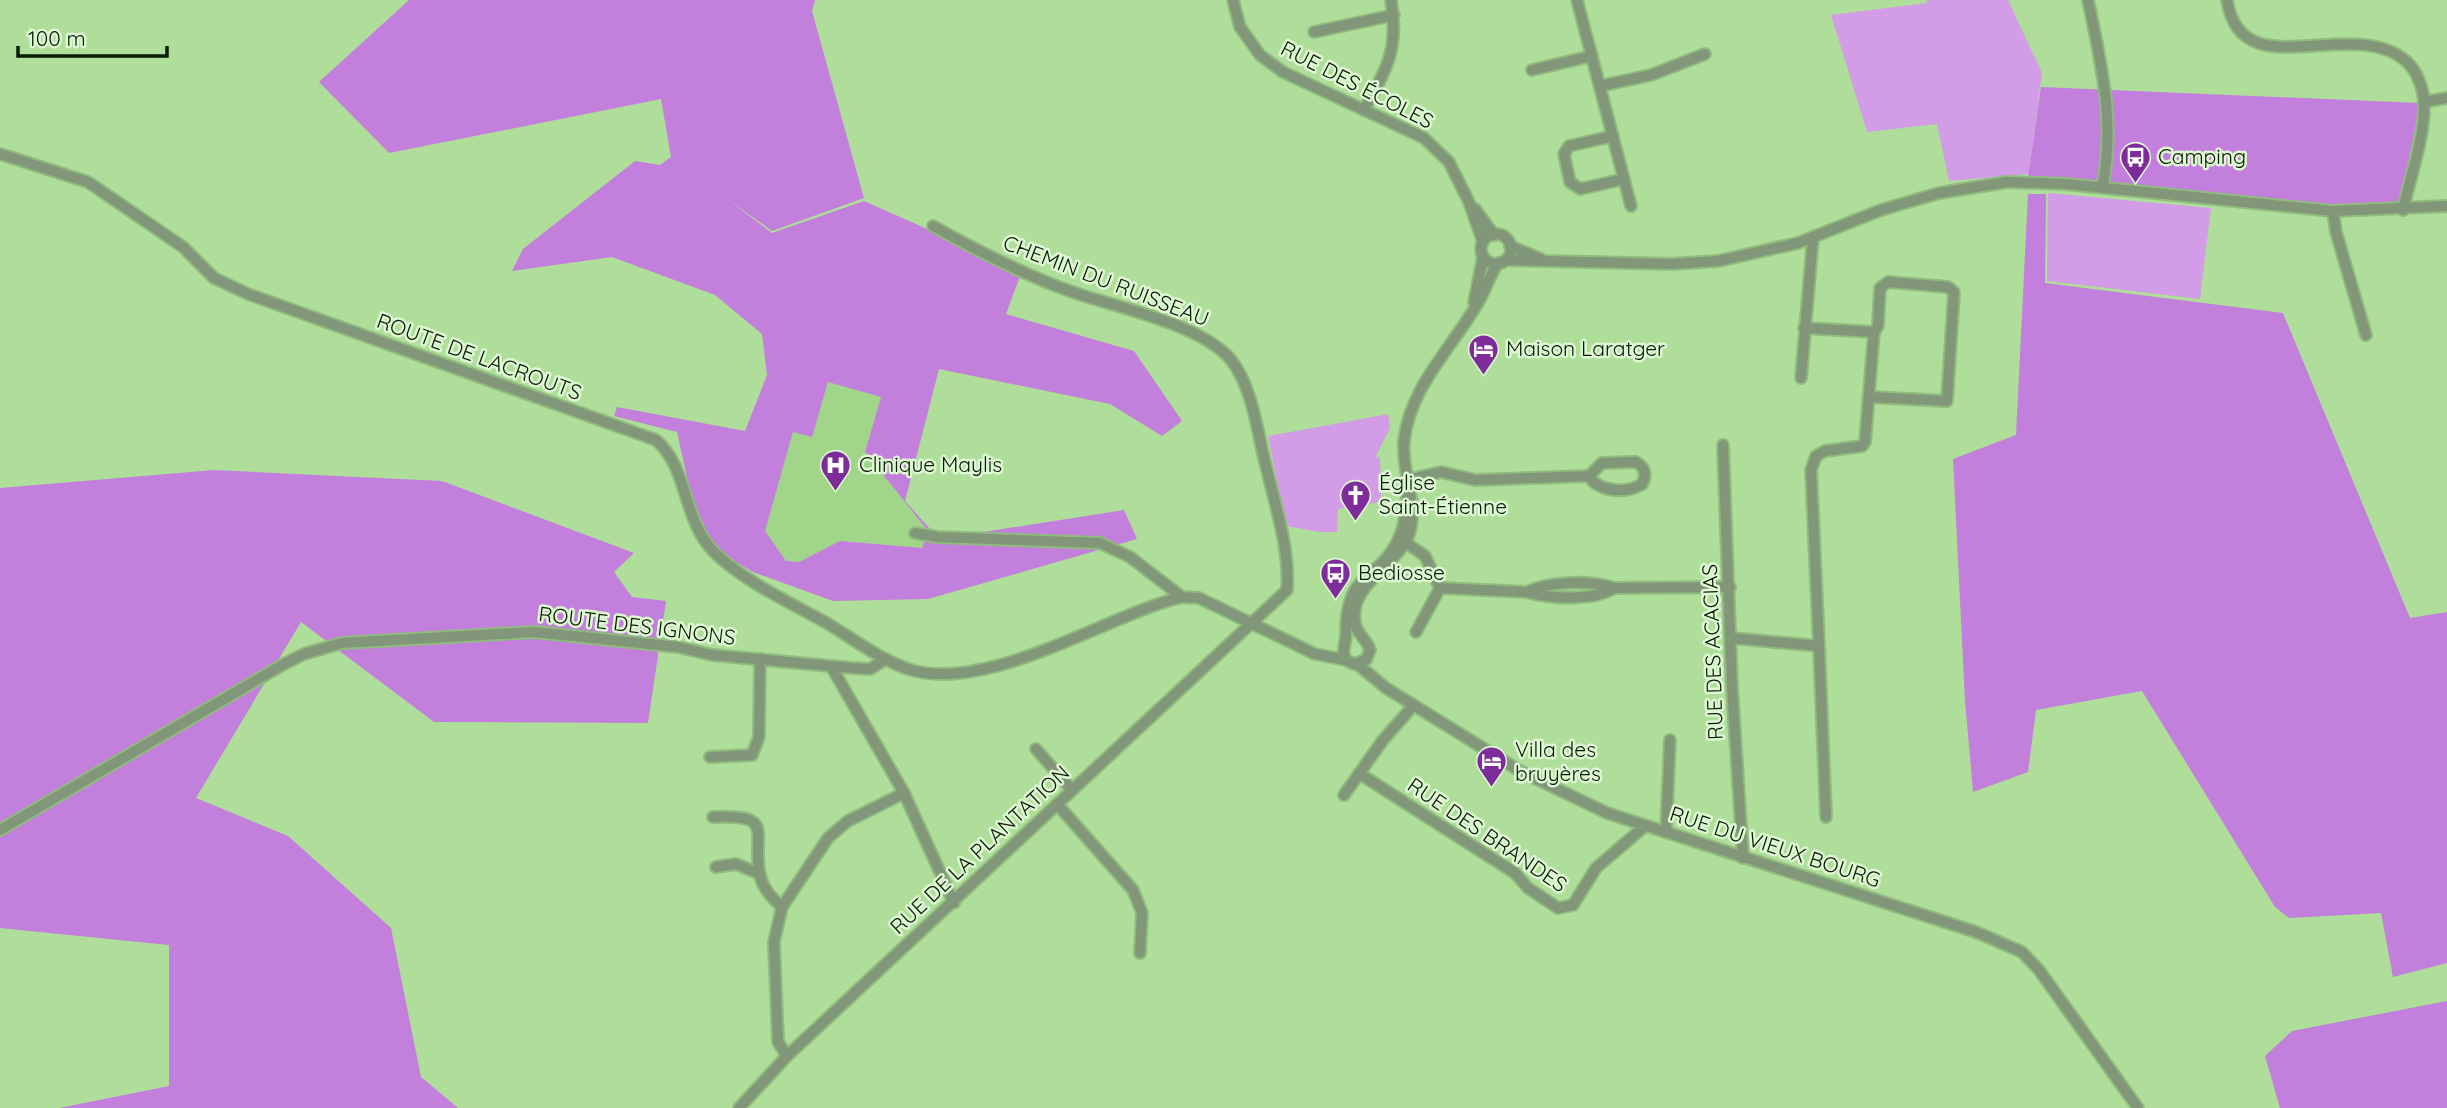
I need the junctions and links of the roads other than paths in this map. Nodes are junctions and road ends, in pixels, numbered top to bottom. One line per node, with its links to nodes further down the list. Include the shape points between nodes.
1 (1233, 0): 14 (street, RUE DES ÉCOLES, via 1241,27 1260,55 1283,72)
2 (1391, 0): 6 (street)
3 (1577, 0): 9 (street)
4 (2088, 0): 18 (street, via 2109,117)
5 (2227, 0): 13 (street, via 2231,23 2266,46 2361,42 2392,51 2412,66)
6 (1394, 15): 7 (street); 14 (street, via 1396,32 1386,68)
7 (1314, 32)
8 (1705, 54): 11 (street, via 1651,75)
9 (1592, 56): 10 (street); 11 (street)
10 (1532, 71)
11 (1600, 86): 15 (street)
12 (2447, 98): 13 (street)
13 (2424, 102): 22 (street)
14 (1363, 110): 19 (street, RUE DES ÉCOLES, via 1424,138 1449,162)
15 (1613, 136): 17 (street); 17 (street, via 1569,146 1564,154 1570,183 1580,189)
16 (0, 154): 55 (street, ROUTE DE LACROUTS, via 88,182 183,247 214,278 247,294 656,440 676,464 692,519 715,553)
17 (1624, 179): 20 (street)
18 (2102, 188): 23 (street); 26 (street, via 1991,183 1909,201)
19 (1469, 202): 25 (street, RUE DES ÉCOLES); 27 (street, RUE DES ÉCOLES)
20 (1632, 206)
21 (2447, 206): 22 (street)
22 (2403, 210): 23 (street)
23 (2333, 211): 35 (street)
24 (933, 226): 46 (street, CHEMIN DU RUISSEAU, via 989,258 1066,290 1208,339 1232,361 1247,393 1289,572 1287,590)
25 (1494, 235): 27 (street); 28 (street, via 1506,239)
26 (1813, 237): 30 (street, via 1773,250 1696,263); 33 (street)
27 (1483, 242): 29 (street)
28 (1510, 246): 30 (street); 31 (street)
29 (1483, 257): 31 (street); 32 (street)
30 (1547, 261): 31 (street)
31 (1502, 262): 32 (street)
32 (1470, 316): 40 (street, via 1438,360 1413,407 1404,447)
33 (1804, 328): 34 (street); 36 (street)
34 (1874, 332): 37 (street); 37 (street, via 1880,288 1888,282 1948,287 1954,292 1947,401)
35 (2365, 335)
36 (1801, 378)
37 (1870, 397): 51 (street, via 1866,442 1825,451 1813,462)
38 (1723, 445): 43 (street, RUE DES ACACIAS)
39 (1589, 475): 39 (street, via 1602,463 1636,462 1645,475 1635,488 1603,489); 40 (street, via 1475,480 1441,472)
40 (1407, 485): 42 (street, via 1412,523)
41 (915, 533): 45 (street, via 1100,543 1130,557)
42 (1402, 541): 44 (street, via 1425,556); 48 (street, via 1392,562 1359,597 1354,620); 50 (street, via 1353,591)
43 (1730, 587): 44 (street, via 1614,588 1604,594 1541,596); 49 (street, RUE DES ACACIAS)
44 (1440, 589): 47 (street)
45 (1182, 597): 46 (street, via 1199,598); 55 (street, via 1043,651 963,672 922,673)
46 (1252, 622): 52 (street); 65 (street, RUE DE LA PLANTATION)
47 (1416, 632)
48 (1361, 638): 50 (street); 53 (street, via 1369,646)
49 (1731, 638): 51 (street); 74 (street, RUE DES ACACIAS)
50 (1345, 644): 52 (street); 56 (street)
51 (1819, 646): 70 (street)
52 (1326, 656): 56 (street)
53 (1368, 658): 57 (street); 59 (street)
54 (760, 659): 58 (street, ROUTE DES IGNONS); 63 (street, via 759,737 752,755); 72 (street, ROUTE DES IGNONS, via 534,632 342,643 284,664)
55 (886, 659): 58 (street, ROUTE DES IGNONS, via 870,668)
56 (1346, 660): 57 (street)
57 (1357, 664): 59 (street, RUE DU VIEUX BOURG)
58 (831, 666): 66 (street)
59 (1386, 688): 60 (street, RUE DU VIEUX BOURG)
60 (1413, 706): 64 (street); 71 (street, RUE DU VIEUX BOURG, via 1520,771)
61 (1670, 740): 73 (street)
62 (1036, 748): 65 (street)
63 (710, 757)
64 (1360, 774): 67 (street); 71 (street, RUE DES BRANDES, via 1515,873 1558,908 1573,905 1595,869)
65 (1072, 790): 68 (street, RUE DE LA PLANTATION)
66 (904, 793): 77 (street); 78 (street, via 848,821 828,838)
67 (1344, 795)
68 (1057, 804): 77 (street, RUE DE LA PLANTATION); 79 (street, via 1133,890 1142,913)
69 (713, 817): 76 (street, via 750,819 757,829)
70 (1825, 817)
71 (1645, 826): 73 (street, RUE DU VIEUX BOURG)
72 (0, 830)
73 (1666, 832): 74 (street, RUE DU VIEUX BOURG)
74 (1743, 858): 82 (street, RUE DU VIEUX BOURG, via 1976,932 2021,952 2039,970)
75 (716, 867): 76 (street, via 736,864)
76 (760, 874): 78 (street, via 767,892)
77 (954, 902): 80 (street, RUE DE LA PLANTATION)
78 (782, 907): 80 (street, via 774,942 776,1005 778,1042)
79 (1140, 953)
80 (787, 1056): 81 (street, RUE DE LA PLANTATION)
81 (739, 1108)
82 (2138, 1108)

